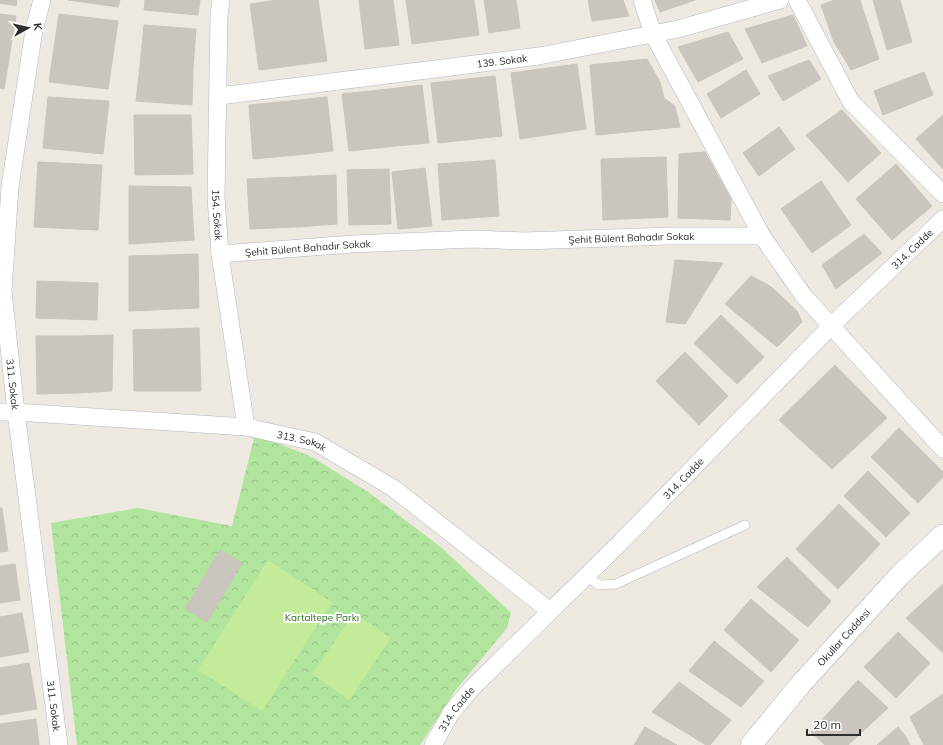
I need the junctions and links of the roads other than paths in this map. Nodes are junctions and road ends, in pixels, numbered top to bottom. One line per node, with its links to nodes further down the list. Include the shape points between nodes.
1 (42, 0): 13 (street, 311. Sokak, via 34,30 9,194 3,291)
2 (221, 0): 7 (street, 154. Sokak)
3 (642, 0): 6 (street)
4 (780, 0): 6 (street, 139. Sokak)
5 (797, 0): 8 (street, via 851,102)
6 (653, 34): 7 (street, 139. Sokak, via 539,56); 10 (street)
7 (219, 96): 11 (street, 154. Sokak, via 216,197)
8 (943, 194)
9 (943, 219): 12 (street, 314. Cadde)
10 (762, 236): 11 (street, Şehit Bülent Bahadır Sokak, via 524,241 472,239 353,244); 12 (street, via 803,295)
11 (220, 254): 14 (street, 154. Sokak)
12 (831, 326): 15 (street); 18 (street, 314. Cadde)
13 (8, 412): 14 (street, 313. Sokak); 20 (street, 311. Sokak)
14 (246, 427): 19 (street, 313. Sokak, via 315,442 393,488)
15 (943, 449)
16 (745, 525): 18 (lane, via 616,584 599,585)
17 (943, 535): 22 (street, Okullar Caddesi, via 900,575 800,685)
18 (586, 576): 19 (street, 314. Cadde)
19 (550, 611): 21 (street, 314. Cadde, via 472,688 451,713)
20 (58, 745)
21 (433, 745)
22 (751, 745)

